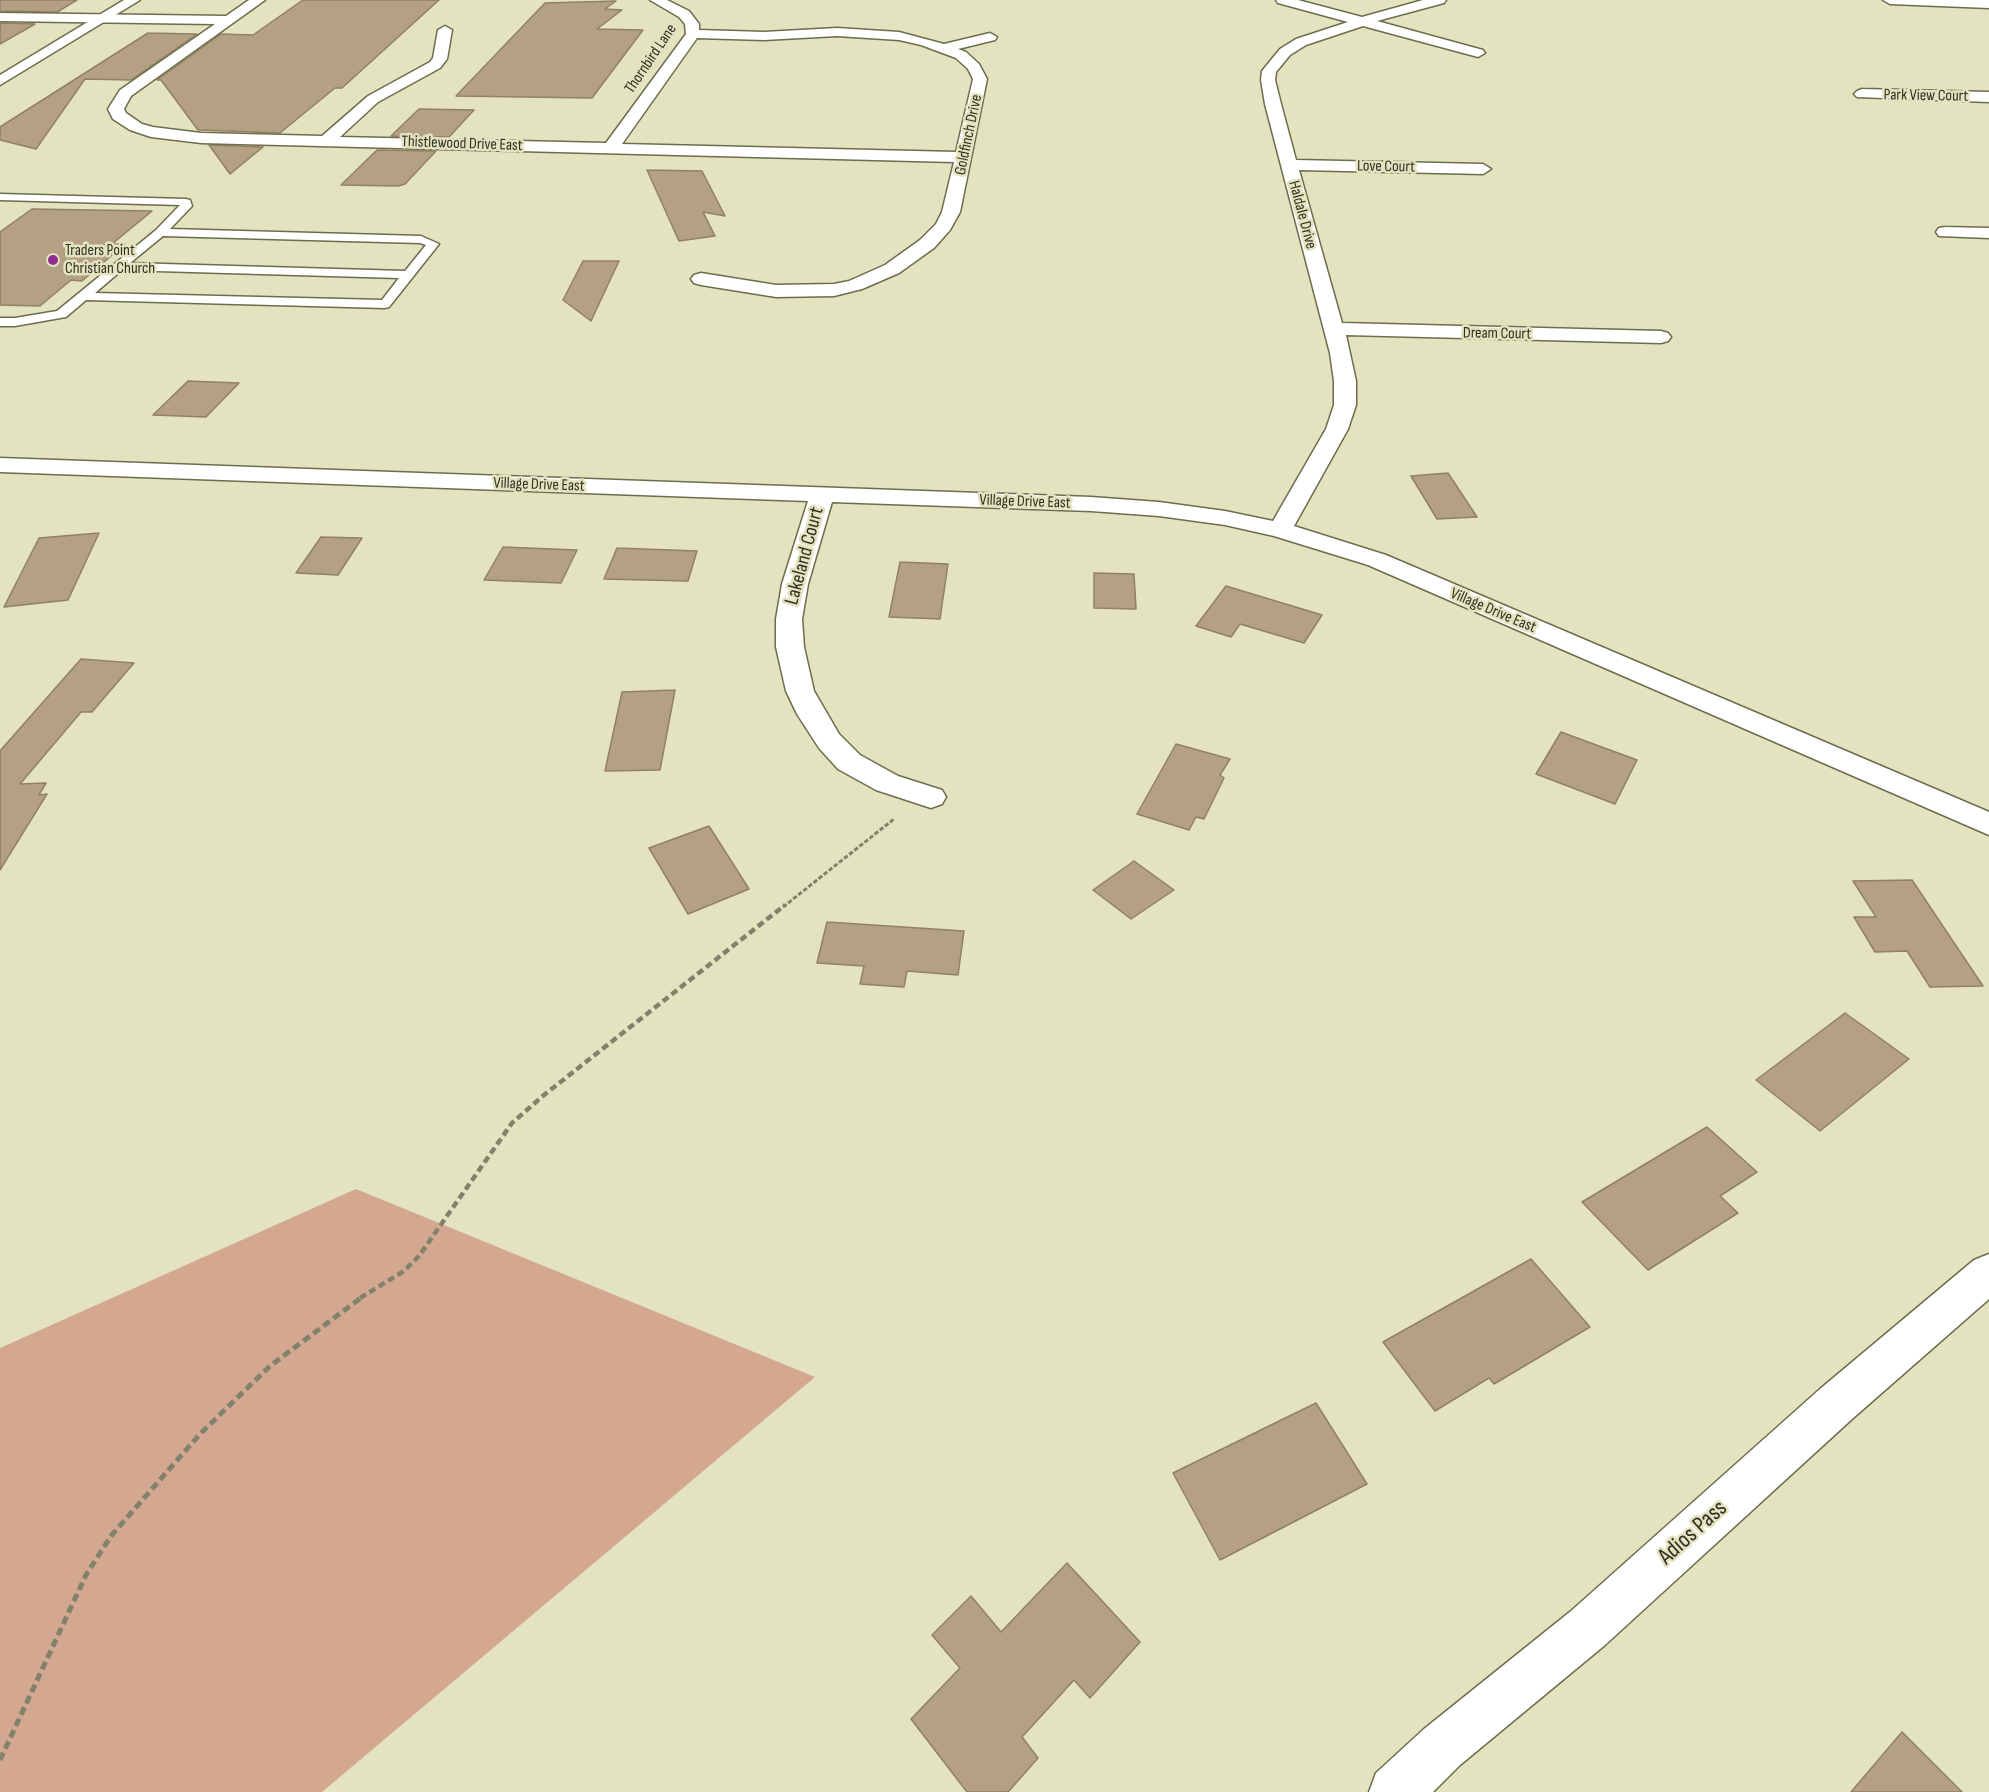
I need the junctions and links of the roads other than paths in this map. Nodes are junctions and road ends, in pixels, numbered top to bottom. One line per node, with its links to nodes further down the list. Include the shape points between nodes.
1 (109, 0): 10 (street)
2 (133, 0): 10 (street)
3 (258, 0): 11 (street)
4 (657, 0): 14 (street, Thornbird Lane, via 684,14 692,24)
5 (1283, 0): 12 (street)
6 (1439, 0): 12 (street, Haldale Drive)
7 (1890, 0): 8 (street)
8 (1989, 4)
9 (0, 17): 10 (street)
10 (90, 18): 11 (street); 18 (street); 19 (street)
11 (229, 20): 22 (street, Thistlewood Drive East, via 125,93 116,109 119,116 136,127 163,135)
12 (1363, 22): 17 (street); 25 (street, Haldale Drive, via 1301,42 1285,52 1269,71 1269,88)
13 (445, 30): 22 (street, via 440,59 435,65 373,99)
14 (693, 34): 16 (street, Goldfinch Drive, via 865,33 898,36); 23 (street, Thornbird Lane)
15 (990, 37): 16 (street)
16 (946, 48): 24 (street, Goldfinch Drive, via 961,55 980,79)
17 (1478, 53)
18 (0, 65)
19 (0, 81)
20 (1862, 94): 21 (street, Park View Court)
21 (1989, 97)
22 (327, 140): 23 (street, Thistlewood Drive East)
23 (611, 148): 24 (street, Thistlewood Drive East)
24 (964, 157): 33 (street, Goldfinch Drive, via 956,199 944,226 927,244 869,280 834,290 801,292 752,289)
25 (1289, 165): 26 (street, Love Court); 36 (street, Haldale Drive)
26 (1483, 169)
27 (0, 197): 28 (lane, via 186,202 184,210)
28 (160, 232): 31 (lane); 32 (lane, via 421,240 433,244)
29 (1945, 232): 30 (street)
30 (1989, 233)
31 (120, 266): 32 (lane); 34 (lane)
32 (409, 275): 34 (lane, via 385,304)
33 (700, 279)
34 (84, 296): 35 (lane, via 61,314)
35 (0, 322)
36 (1333, 329): 37 (street, Dream Court); 40 (street, Haldale Drive, via 1345,381 1345,405 1337,429)
37 (1661, 337)
38 (1, 477): 39 (street, Village Drive East, via 26,466)
39 (822, 495): 40 (street, Village Drive East, via 1129,506 1215,516); 41 (street, Lakeland Court, via 795,584 789,619 790,646 800,691 829,741 849,762 888,783)
40 (1280, 530): 42 (street, Village Drive East, via 1377,560)
41 (931, 798)
42 (1989, 824)
43 (1989, 1273): 44 (street, Adios Pass, via 1836,1404 1588,1628 1442,1747)
44 (1395, 1792)

